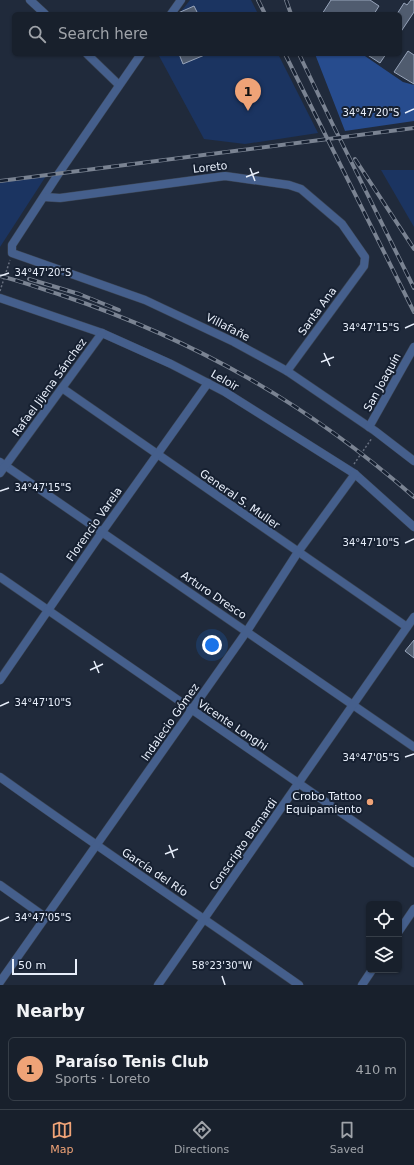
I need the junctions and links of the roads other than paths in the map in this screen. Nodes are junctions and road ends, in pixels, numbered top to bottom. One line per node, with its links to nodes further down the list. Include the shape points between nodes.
1 (30, 0): 3 (street)
2 (181, 0): 4 (street)
3 (43, 12)
4 (172, 12)
5 (89, 56): 7 (street)
6 (141, 56): 7 (street)
7 (119, 85): 8 (street)
8 (44, 196): 9 (street, Loreto, via 60,198 225,176 289,185 301,189 342,224 362,251); 13 (street, Villafañe, via 12,245 12,253 145,300 234,342)
9 (365, 263): 13 (street, Santa Ana)
10 (0, 298): 11 (street, Leloir)
11 (102, 333): 14 (street, Leloir); 15 (street, Rafael Jijena Sánchez)
12 (414, 347): 16 (street, San Joaquín)
13 (287, 371): 16 (street, Villafañe)
14 (208, 383): 17 (street, Florencio Varela); 20 (street, Leloir)
15 (62, 388): 17 (street, General S. Muller); 19 (street, Rafael Jijena Sánchez)
16 (372, 429): 18 (street, Villafañe)
17 (157, 454): 22 (street, Florencio Varela); 23 (street, General S. Muller)
18 (414, 460)
19 (2, 467): 22 (street, Arturo Dresco)
20 (355, 474): 21 (street, Leloir); 23 (street, Indalecio Gómez)
21 (414, 527)
22 (102, 532): 25 (street, Florencio Varela); 28 (street, Arturo Dresco)
23 (298, 552): 27 (street, General S. Muller); 28 (street, Indalecio Gómez)
24 (0, 577): 25 (street, Vicente Longhi)
25 (48, 611): 29 (street, Florencio Varela); 31 (street, Vicente Longhi)
26 (414, 617): 27 (street, Conscripto Bernardi)
27 (407, 627): 30 (street, Conscripto Bernardi)
28 (247, 631): 30 (street, Arturo Dresco); 31 (street, Indalecio Gómez)
29 (0, 680)
30 (354, 705): 32 (street, Arturo Dresco); 34 (street, Conscripto Bernardi)
31 (192, 710): 34 (street, Vicente Longhi); 35 (street, Indalecio Gómez)
32 (414, 748)
33 (0, 777): 35 (street, García del Río)
34 (299, 783): 36 (street, Vicente Longhi); 40 (street, Conscripto Bernardi)
35 (96, 846): 39 (street, Indalecio Gómez); 40 (street, García del Río)
36 (414, 863)
37 (0, 885): 39 (street)
38 (414, 909): 41 (street)
39 (45, 917): 43 (street, Indalecio Gómez)
40 (205, 919): 44 (street, Conscripto Bernardi); 45 (street, García del Río)
41 (402, 927)
42 (370, 973): 46 (street)
43 (0, 982)
44 (158, 985)
45 (299, 985)
46 (362, 985)

